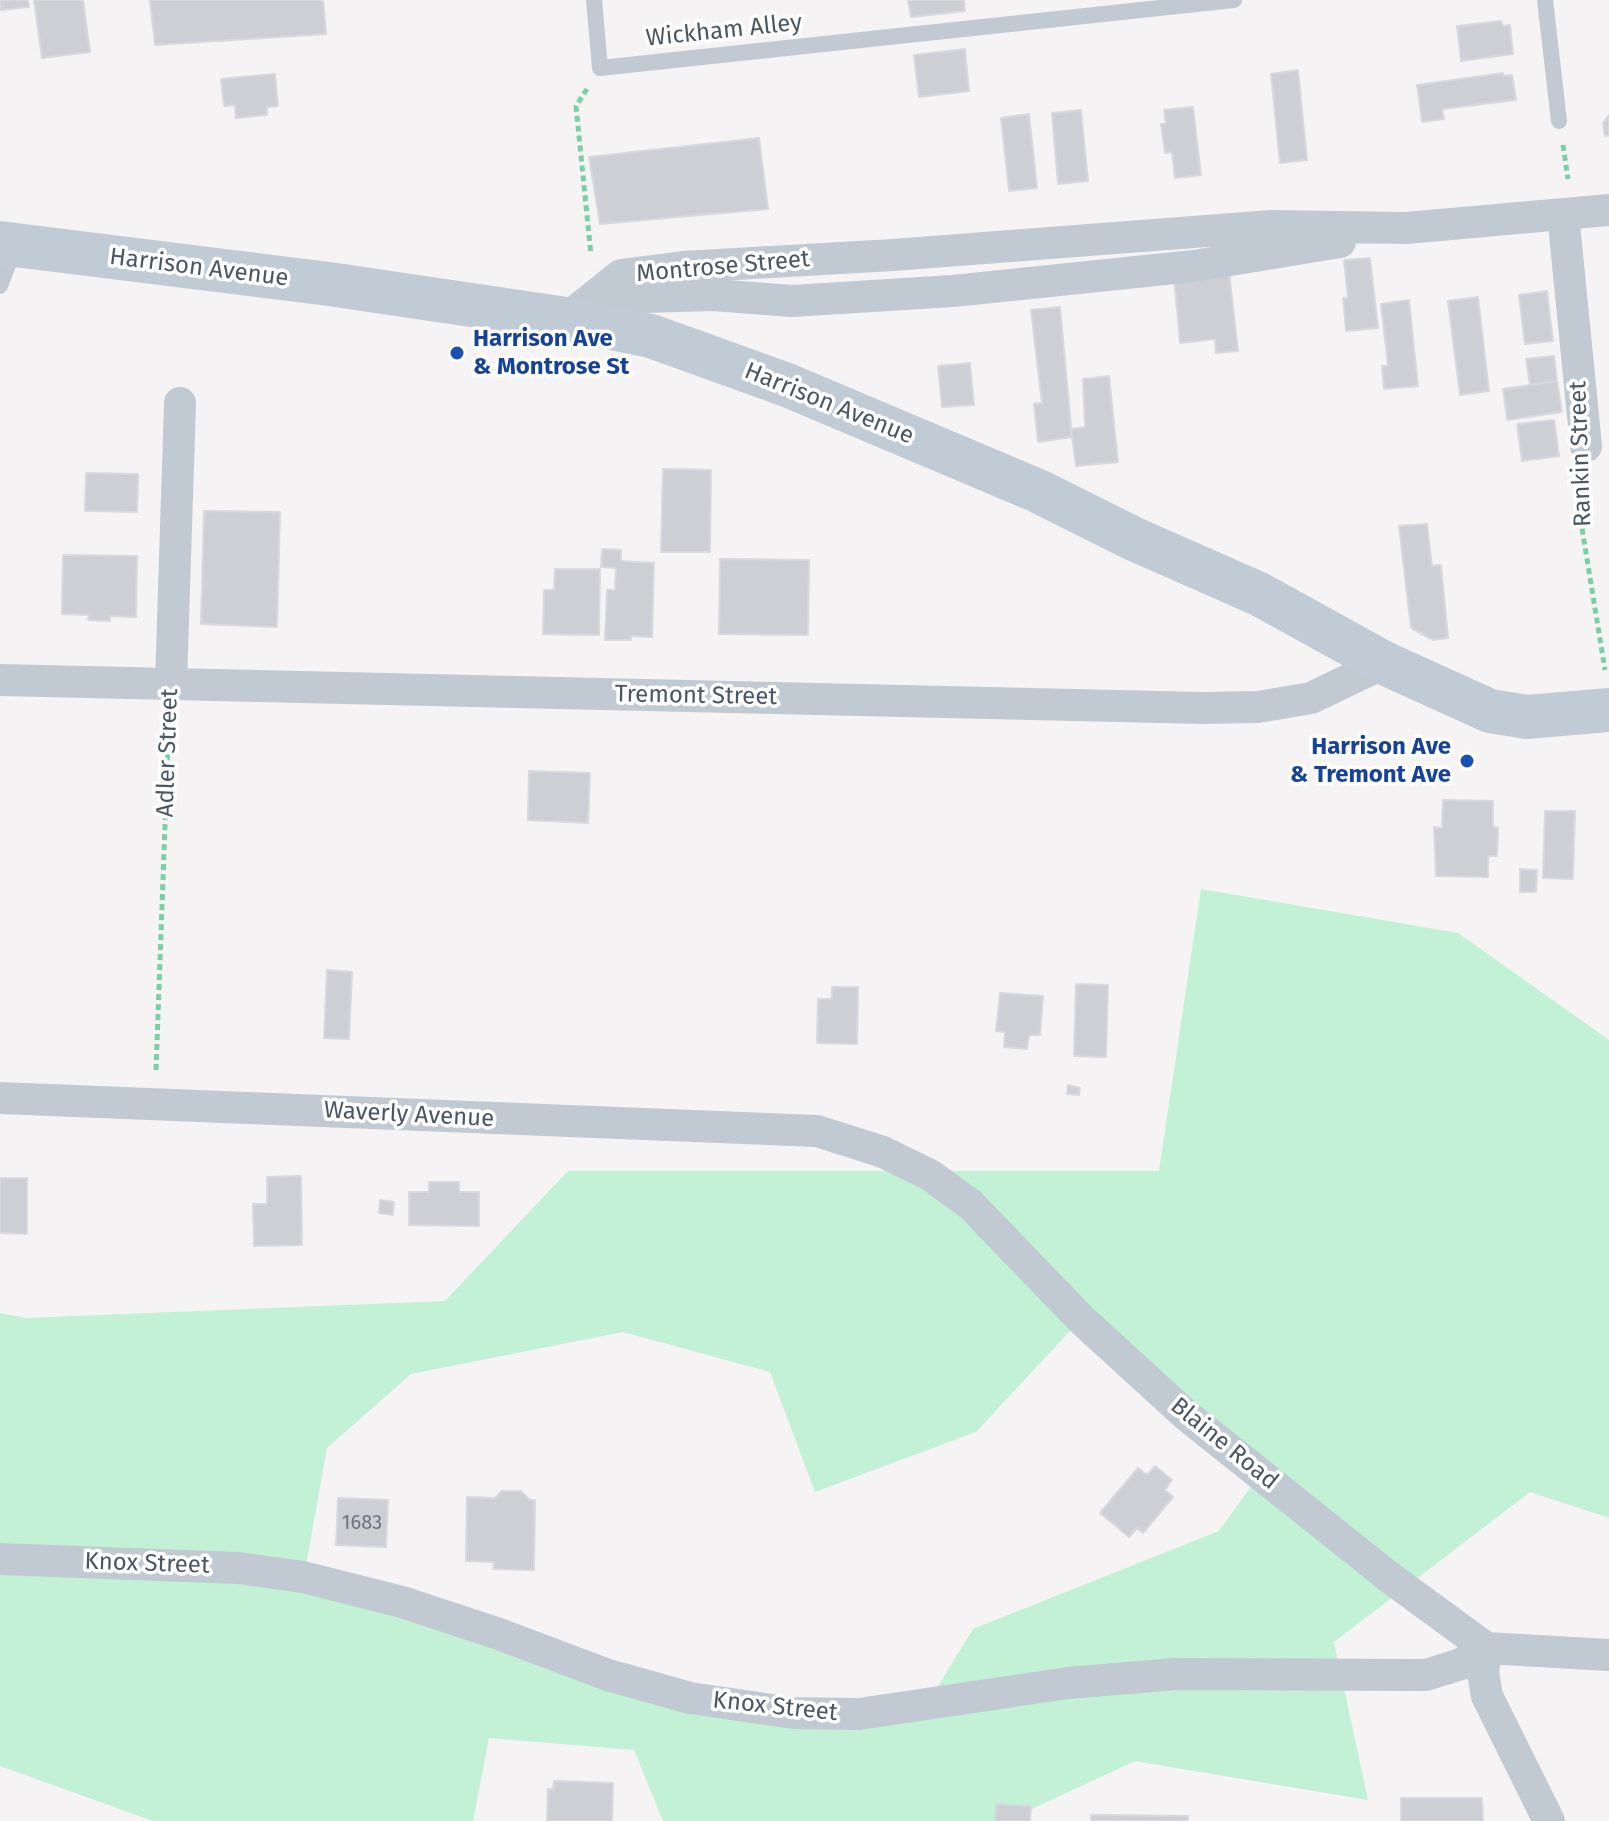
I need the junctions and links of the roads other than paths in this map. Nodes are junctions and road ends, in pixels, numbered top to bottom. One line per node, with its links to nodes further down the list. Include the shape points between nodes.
1 (594, 0): 2 (lane, Wickham Alley, via 600,68)
2 (1234, 0)
3 (1545, 0): 4 (lane)
4 (1559, 121)
5 (1609, 210): 6 (street, Montrose Street)
6 (1563, 214): 9 (street, Montrose Street, via 1406,228 1272,226 683,267 621,275); 11 (street, Rankin Street)
7 (8, 244): 8 (lane); 9 (main road, Harrison Avenue)
8 (0, 286)
9 (566, 319): 12 (main road, Harrison Avenue, via 651,336 787,385 966,460 1259,594)
10 (180, 403): 14 (street, Adler Street)
11 (1586, 446)
12 (1384, 663): 14 (street, Tremont Street, via 1311,698 1258,707 1203,708); 15 (main road, Harrison Avenue, via 1490,711 1527,717)
13 (0, 680): 14 (street, Tremont Street)
14 (171, 683)
15 (1608, 694)
16 (0, 1098): 17 (street, Waverly Avenue)
17 (817, 1131): 19 (street, Blaine Road, via 883,1152 930,1175 971,1205 1081,1319 1186,1415)
18 (0, 1559): 19 (street, Knox Street, via 238,1568 303,1577 402,1602 635,1683 690,1698 793,1713 859,1714 1068,1683 1176,1674 1426,1675 1461,1664)
19 (1486, 1648): 20 (street); 21 (street, via 1487,1696)
20 (1609, 1655)
21 (1549, 1821)

